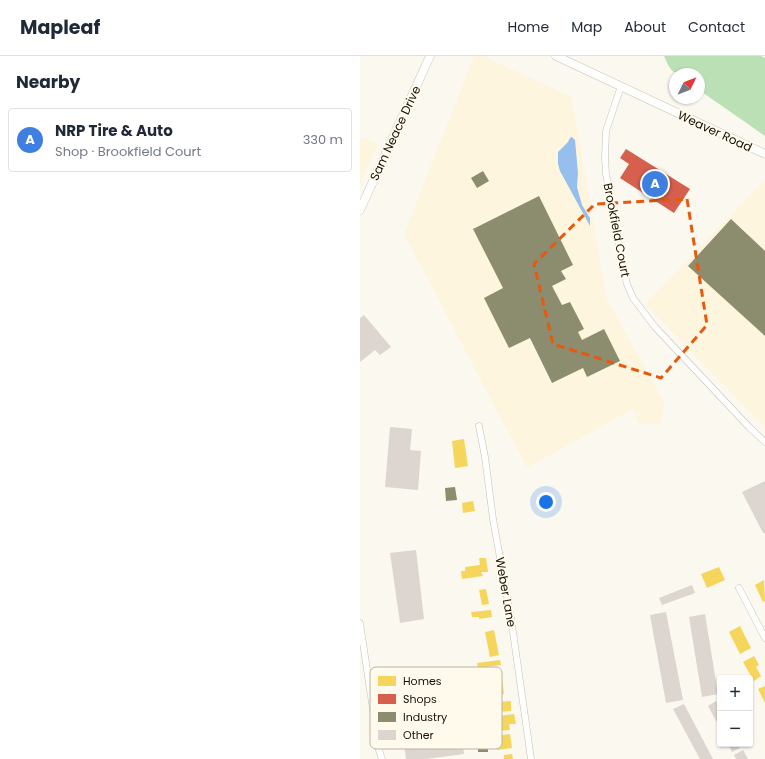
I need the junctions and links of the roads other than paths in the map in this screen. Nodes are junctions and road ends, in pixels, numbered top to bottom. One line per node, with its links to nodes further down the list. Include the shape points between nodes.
1 (430, 56): 5 (main road, Sam Neace Drive)
2 (556, 56): 3 (main road, Weaver Road)
3 (620, 86): 4 (main road, Weaver Road); 7 (street, Brookfield Court, via 606,131 606,174 623,268 632,298 656,327)
4 (765, 154)
5 (360, 210)
6 (480, 426): 14 (street, Weber Lane)
7 (765, 442)
8 (739, 588): 10 (street)
9 (360, 623): 11 (street)
10 (765, 638)
11 (370, 690)
12 (380, 749): 13 (street)
13 (382, 759)
14 (531, 759)

